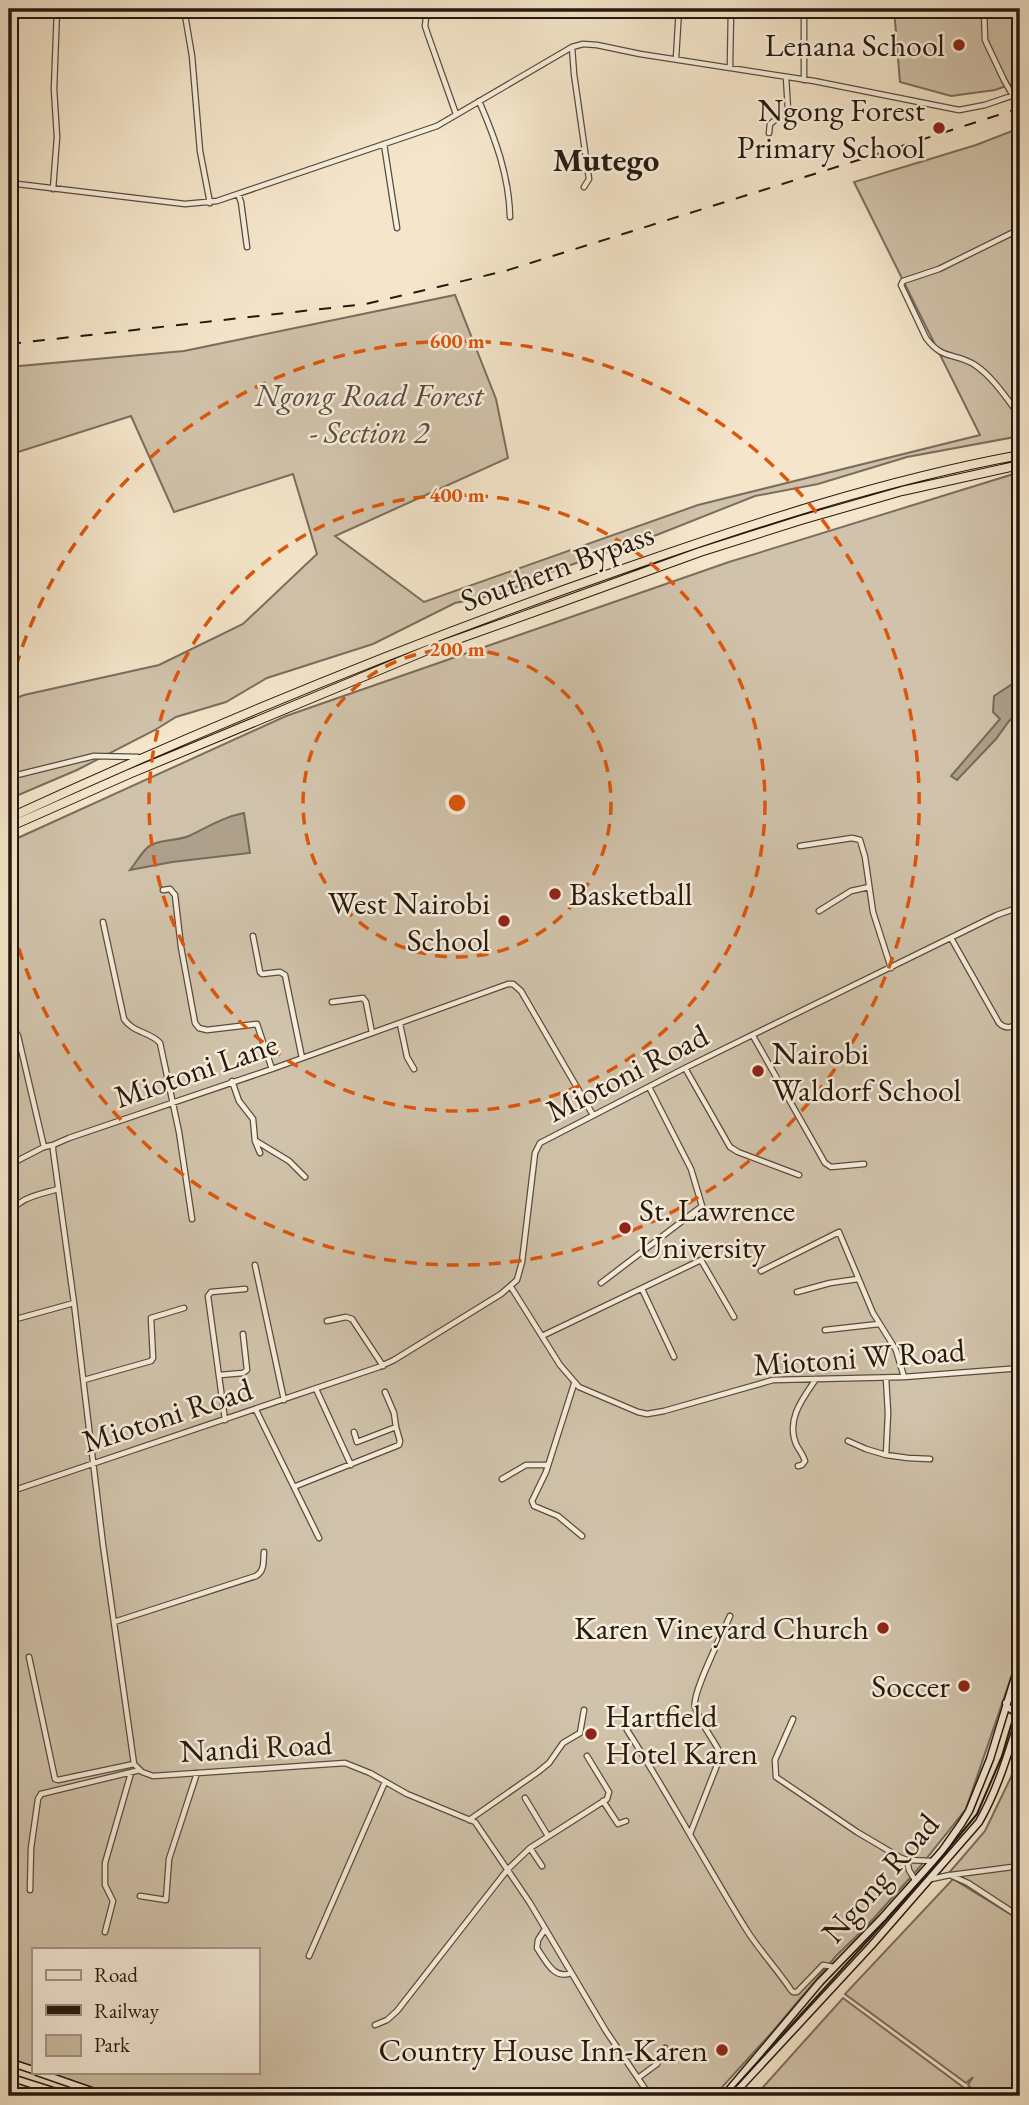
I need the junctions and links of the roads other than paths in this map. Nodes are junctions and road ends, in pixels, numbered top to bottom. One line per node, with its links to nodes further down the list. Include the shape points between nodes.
1 (57, 9): 21 (street)
2 (184, 9): 23 (street)
3 (427, 9): 16 (street, via 425,26)
4 (679, 9): 9 (street)
5 (731, 9): 10 (street)
6 (804, 9): 12 (street)
7 (984, 9): 14 (street, via 985,40)
8 (572, 47): 9 (street, via 597,45); 15 (street); 20 (street, via 589,171)
9 (676, 58): 10 (street)
10 (730, 68): 11 (street)
11 (786, 77): 12 (street); 17 (street, via 788,110 770,124)
12 (804, 80): 14 (street, via 959,110)
13 (1020, 93): 14 (street)
14 (1013, 96)
15 (479, 100): 16 (street); 24 (street, via 508,183)
16 (456, 114): 18 (street, via 427,130)
17 (769, 133)
18 (384, 144): 22 (street); 25 (street)
19 (9, 183): 21 (street)
20 (584, 187)
21 (53, 189): 23 (street)
22 (238, 194): 23 (street); 27 (street)
23 (210, 203)
24 (510, 217)
25 (397, 228)
26 (1020, 229): 28 (street, via 901,285 932,346 974,364)
27 (247, 247)
28 (1020, 416)
29 (1020, 455): 31 (highway, Southern Bypass, via 874,489 699,542 428,640)
30 (1020, 465): 34 (highway, Southern Bypass, via 902,491 699,552 430,649)
31 (142, 758): 32 (street, via 97,755); 33 (highway, Southern Bypass)
32 (9, 777)
33 (9, 818)
34 (9, 827)
35 (800, 846): 36 (street, via 857,838)
36 (869, 887): 39 (street, via 851,891); 43 (street)
37 (163, 890): 52 (street, via 170,889 175,895 195,1023 207,1030 257,1024)
38 (1020, 907): 42 (street, Miotoni Road)
39 (819, 911)
40 (103, 922): 56 (street, via 124,1020 159,1041)
41 (253, 936): 50 (street, via 260,972 285,975)
42 (951, 938): 43 (street, Miotoni Road); 45 (street, via 999,1023 1009,1028)
43 (891, 968): 49 (street, Miotoni Road)
44 (332, 1002): 48 (street, via 363,998)
45 (1020, 1023)
46 (400, 1024): 48 (street, Miotoni Lane); 53 (street); 57 (street, Miotoni Lane, via 513,985 521,991)
47 (9, 1031): 60 (street, via 19,1036)
48 (372, 1033): 50 (street, Miotoni Lane)
49 (753, 1036): 51 (street, Miotoni Road); 62 (street, via 828,1166)
50 (302, 1058): 52 (street, Miotoni Lane)
51 (685, 1068): 55 (street, Miotoni Road); 64 (street, via 730,1147)
52 (272, 1069): 54 (street, Miotoni Lane)
53 (414, 1069)
54 (232, 1081): 56 (street, Miotoni Lane); 58 (street, via 239,1101 253,1119)
55 (649, 1087): 57 (street, Miotoni Road); 72 (street, via 691,1169 702,1206)
56 (173, 1102): 59 (street, Miotoni Lane); 68 (street)
57 (593, 1115): 73 (street, Miotoni Road, via 536,1148 522,1262)
58 (255, 1141): 61 (street); 65 (street, via 289,1161)
59 (53, 1145): 60 (street, Miotoni Lane); 66 (street)
60 (44, 1147): 63 (street, Miotoni Lane)
61 (260, 1153)
62 (864, 1164)
63 (9, 1165)
64 (799, 1175)
65 (305, 1177)
66 (58, 1189): 67 (street, via 22,1201); 77 (street)
67 (9, 1218)
68 (192, 1219)
69 (255, 1265): 98 (street)
70 (761, 1271): 71 (street, via 839,1232)
71 (858, 1279): 76 (street); 82 (street)
72 (601, 1283)
73 (511, 1287): 85 (street, Miotoni W Road); 88 (street, Miotoni Road)
74 (245, 1289): 90 (street, via 208,1296)
75 (642, 1289): 79 (street, via 701,1260); 85 (street); 87 (street)
76 (797, 1292)
77 (74, 1303): 80 (street); 94 (street)
78 (184, 1308): 94 (street, via 151,1318 150,1362)
79 (734, 1317)
80 (11, 1320): 86 (street)
81 (327, 1321): 88 (street, via 352,1319)
82 (879, 1324): 83 (street); 91 (street, via 896,1350)
83 (825, 1330)
84 (243, 1334): 90 (street, via 247,1370)
85 (542, 1336): 95 (street, Miotoni W Road)
86 (9, 1337)
87 (674, 1357)
88 (383, 1366): 96 (street, Miotoni Road)
89 (1020, 1368): 91 (street, Miotoni W Road)
90 (220, 1375): 100 (street)
91 (904, 1377): 92 (street, Miotoni W Road)
92 (886, 1378): 93 (street, Miotoni W Road); 104 (street)
93 (817, 1379): 95 (street, Miotoni W Road, via 765,1381 647,1414); 109 (street, via 793,1418 795,1439 805,1461)
94 (84, 1380): 106 (street)
95 (574, 1384): 108 (street)
96 (316, 1389): 98 (street, Miotoni Road); 107 (street)
97 (385, 1392): 101 (street)
98 (284, 1400): 99 (street, Miotoni Road)
99 (256, 1410): 100 (street, Miotoni Road); 111 (street)
100 (225, 1420): 106 (street, Miotoni Road)
101 (396, 1427): 102 (street, via 357,1442); 107 (street, via 398,1445)
102 (354, 1432)
103 (848, 1440): 104 (street)
104 (886, 1455): 105 (street)
105 (930, 1459)
106 (93, 1464): 112 (street, Miotoni Road); 117 (street, Nandi Road)
107 (351, 1465): 111 (street)
108 (547, 1465): 110 (street, via 526,1465); 113 (street, via 533,1503)
109 (798, 1466)
110 (502, 1479)
111 (296, 1486): 114 (street)
112 (9, 1492)
113 (582, 1536)
114 (320, 1538)
115 (264, 1552): 117 (street, via 263,1568 256,1576)
116 (730, 1616): 138 (street, via 694,1702 721,1755)
117 (114, 1622): 129 (street, Nandi Road)
118 (29, 1657): 129 (street, via 55,1779)
119 (1020, 1661): 120 (main road, Ngong Road)
120 (1006, 1703): 121 (main road, via 1014,1711); 126 (main road, Ngong Road)
121 (1020, 1709)
122 (584, 1710): 136 (street, via 580,1732 563,1743 548,1763)
123 (1020, 1717): 127 (main road, Ngong Road)
124 (793, 1719): 141 (street, via 775,1760 776,1777)
125 (627, 1730): 138 (street)
126 (994, 1741): 127 (main road, via 1007,1733); 142 (main road, Ngong Road, via 969,1811)
127 (1012, 1744): 147 (main road, Ngong Road, via 979,1822)
128 (587, 1756): 135 (street, via 608,1793)
129 (134, 1764): 130 (street, Nandi Road)
130 (140, 1770): 131 (street); 132 (street, Nandi Road, via 153,1776)
131 (131, 1772): 149 (street, via 41,1794 31,1848); 153 (street, via 105,1863 105,1885 113,1901)
132 (197, 1773): 133 (street, Nandi Road, via 345,1763); 150 (street, via 169,1859 166,1900)
133 (385, 1782): 136 (street, Nandi Road); 154 (street)
134 (525, 1798): 139 (street)
135 (603, 1801): 137 (street, via 616,1822); 139 (street)
136 (468, 1821): 145 (street, Nandi Road, via 475,1822)
137 (626, 1821)
138 (690, 1835): 157 (street, via 748,1932)
139 (548, 1837): 140 (street)
140 (530, 1848): 143 (street); 145 (street)
141 (907, 1860): 142 (street); 148 (street)
142 (932, 1861): 148 (main road, Ngong Road)
143 (542, 1866)
144 (1020, 1866): 146 (street)
145 (508, 1869): 152 (street, Nandi Road); 159 (street, via 397,2011)
146 (950, 1875): 147 (street); 151 (street)
147 (930, 1879): 172 (main road, Ngong Road)
148 (915, 1880): 155 (main road, Ngong Road)
149 (30, 1890)
150 (139, 1896)
151 (1020, 1917)
152 (545, 1929): 156 (street, Nandi Road); 156 (street, via 537,1948 554,1972)
153 (105, 1932)
154 (309, 1956)
155 (834, 1967): 157 (street, via 823,1965); 158 (main road, Ngong Road)
156 (571, 1973): 165 (street, Nandi Road)
157 (793, 1992): 158 (street)
158 (802, 2004): 171 (main road, Ngong Road)
159 (375, 2025)
160 (665, 2048): 165 (street, via 657,2064)
161 (9, 2062): 162 (main road)
162 (32, 2070)
163 (44, 2074): 168 (main road)
164 (9, 2077): 167 (main road)
165 (638, 2078): 170 (street, Nandi Road)
166 (469, 2095): 169 (street, via 436,2092)
167 (69, 2096)
168 (106, 2096)
169 (428, 2096)
170 (650, 2096)
171 (723, 2096)
172 (732, 2096)

